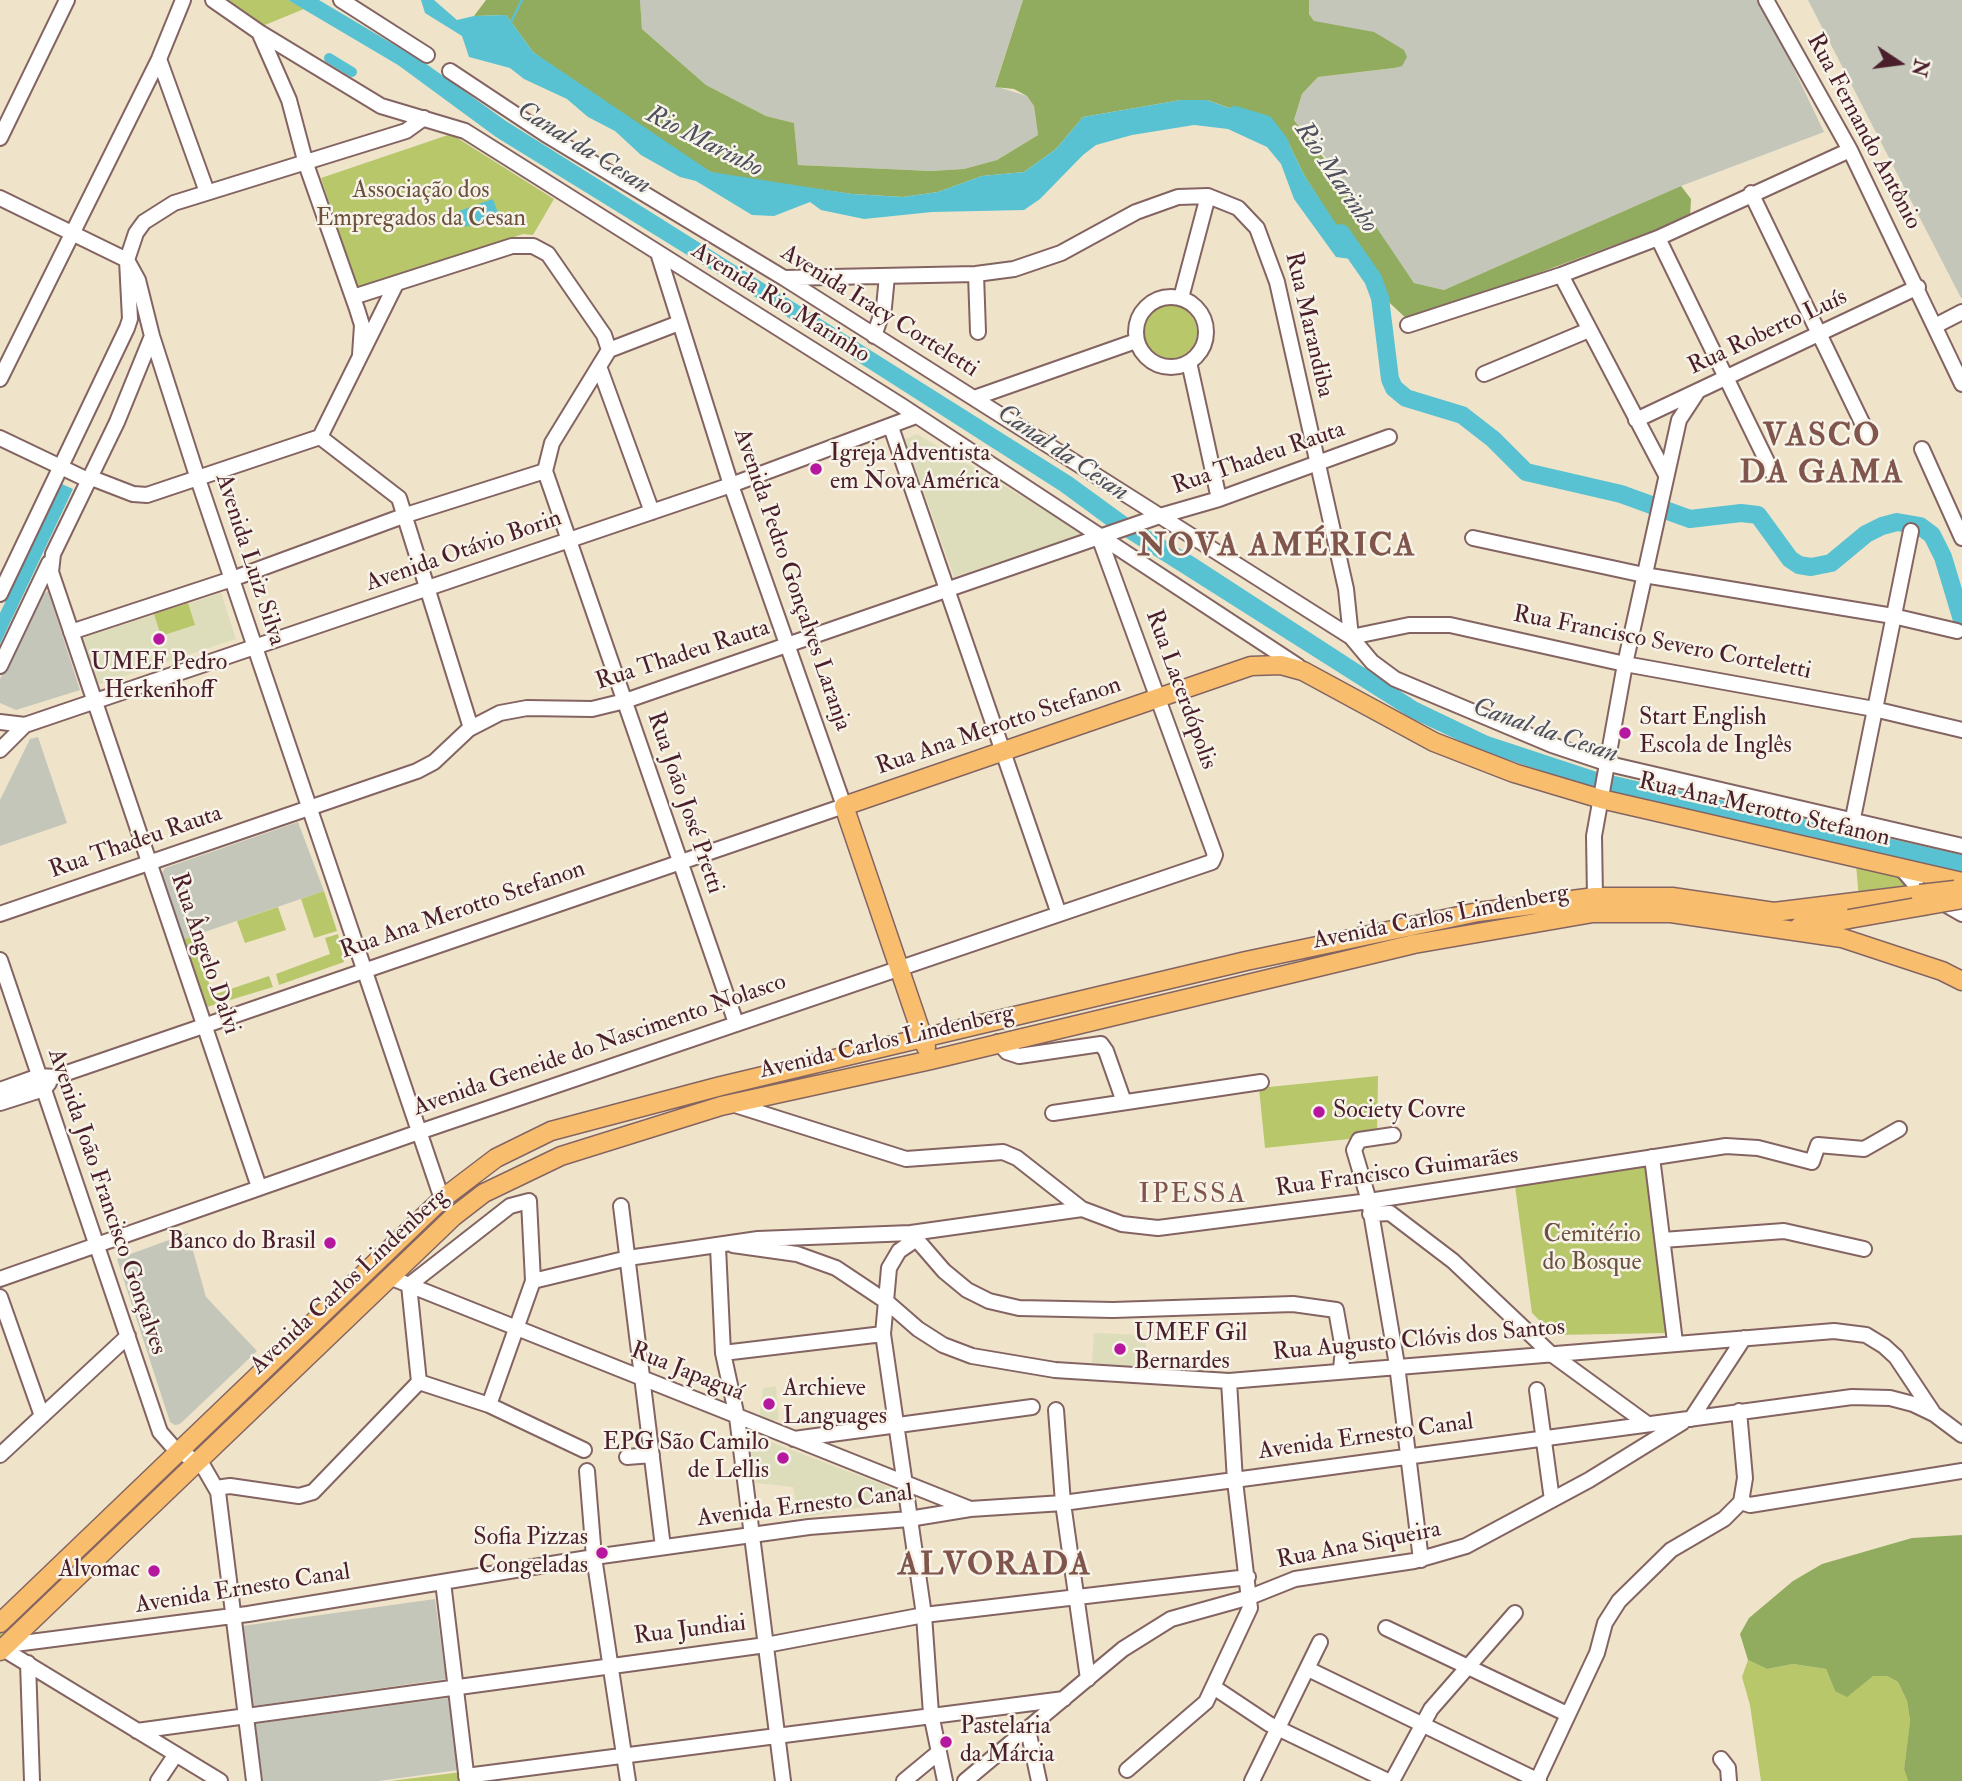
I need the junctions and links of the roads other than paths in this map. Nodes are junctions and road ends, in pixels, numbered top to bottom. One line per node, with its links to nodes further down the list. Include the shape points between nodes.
1 (66, 0): 11 (street)
2 (183, 0): 8 (street)
3 (213, 0): 6 (street, Avenida Rio Marinho)
4 (341, 0): 7 (street)
5 (1766, 0): 12 (street, Rua Fernando Antônio)
6 (260, 32): 10 (street, Avenida Rio Marinho, via 382,106); 13 (street, via 289,100)
7 (427, 55)
8 (159, 59): 14 (street); 19 (street)
9 (450, 71): 18 (street, Avenida Rio Marinho)
10 (424, 118): 13 (street, via 406,131); 21 (street, Avenida Rio Marinho, via 465,131)
11 (0, 138)
12 (1850, 150): 15 (street); 28 (street, Rua Fernando Antônio)
13 (306, 164): 14 (street); 29 (street)
14 (207, 192): 22 (street, via 174,203 144,222)
15 (1751, 193): 20 (street); 39 (street)
16 (1208, 196): 23 (street, Rua Marandiba, via 1157,203 1041,262); 30 (street); 59 (street, Rua Marandiba, via 1248,216 1266,247)
17 (0, 198): 19 (street)
18 (681, 215): 26 (street, Avenida Iracy Corteletti)
19 (71, 234): 22 (street); 47 (street)
20 (1658, 238): 24 (street); 46 (street)
21 (659, 256): 32 (street, Avenida Pedro Gonçalves Laranja); 51 (street, Avenida Rio Marinho)
22 (127, 260): 37 (street, Avenida Luiz Silva, via 138,280); 60 (street, via 127,328)
23 (976, 274): 25 (street, Rua Marandiba); 36 (street)
24 (1561, 275): 33 (street); 35 (street)
25 (887, 276): 26 (street, Rua Marandiba); 38 (street, via 884,307)
26 (784, 278): 38 (street, Avenida Iracy Corteletti)
27 (395, 286): 29 (street); 41 (street, via 512,246 533,246 556,265 596,319); 42 (street)
28 (1918, 287): 34 (street, Rua Fernando Antônio); 39 (street, Rua Roberto Luís)
29 (353, 297): 42 (street, via 362,325)
30 (1181, 298): 40 (street, via 1170,296 1150,303 1137,320); 43 (street, via 1198,309 1206,327 1203,347)
31 (1962, 312): 34 (street)
32 (679, 323): 41 (street); 66 (street, Avenida Pedro Gonçalves Laranja)
33 (1408, 325)
34 (1935, 326): 48 (street, Rua Fernando Antônio)
35 (1590, 330): 45 (street); 52 (street)
36 (978, 332)
37 (152, 336): 64 (street, Rua Ângelo Dalvi); 65 (street, Avenida Luiz Silva)
38 (874, 336): 50 (street, Avenida Iracy Corteletti)
39 (1818, 336): 46 (street, Rua Roberto Luís); 55 (street)
40 (1136, 341): 43 (street, via 1146,358 1162,367); 50 (street)
41 (609, 349): 44 (street)
42 (360, 355): 54 (street)
43 (1189, 362): 67 (street)
44 (600, 369): 61 (street, via 552,443); 68 (street)
45 (1483, 374)
46 (1725, 377): 49 (street, Rua Roberto Luís); 63 (street)
47 (0, 379)
48 (1962, 384)
49 (1698, 391): 52 (street, Rua Roberto Luís); 62 (street, via 1679,420)
50 (974, 398): 70 (street, Avenida Iracy Corteletti)
51 (916, 416): 53 (street, Avenida Otávio Borin); 72 (street, Avenida Rio Marinho)
52 (1636, 420): 62 (street)
53 (891, 427): 66 (street, Avenida Otávio Borin); 80 (street)
54 (320, 437): 65 (street); 69 (street, via 396,493)
55 (1869, 437)
56 (0, 438): 60 (street)
57 (1389, 438): 59 (street, Rua Thadeu Rauta)
58 (1922, 449): 74 (street)
59 (1316, 464): 67 (street, Rua Thadeu Rauta); 86 (street, Rua Marandiba, via 1346,589)
60 (59, 467): 64 (street); 81 (street)
61 (545, 471): 69 (street); 75 (street, Rua João José Pretti)
62 (1666, 475): 76 (street)
63 (1774, 476)
64 (88, 478): 65 (street, via 142,495); 77 (street, Rua Ângelo Dalvi)
65 (198, 480): 78 (street, Avenida Luiz Silva)
66 (731, 485): 68 (street, Avenida Otávio Borin); 87 (street, Avenida Pedro Gonçalves Laranja)
67 (1219, 499): 70 (street, Rua Thadeu Rauta)
68 (652, 512): 75 (street, Avenida Otávio Borin)
69 (406, 515): 78 (street); 79 (street)
70 (1160, 516): 72 (street, Rua Thadeu Rauta); 86 (street, Avenida Iracy Corteletti)
71 (1911, 531): 82 (street)
72 (1099, 537): 80 (street, Rua Thadeu Rauta); 92 (street, Avenida Rio Marinho); 93 (street, Rua Lacerdópolis)
73 (1473, 538): 76 (street)
74 (1962, 538)
75 (570, 540): 79 (street, Avenida Otávio Borin); 94 (street, Rua João José Pretti)
76 (1644, 575): 82 (street); 90 (street)
77 (46, 579): 84 (street, Rua Ângelo Dalvi); 91 (street, Rua Ângelo Dalvi)
78 (232, 579): 84 (street); 88 (street, Avenida Luiz Silva)
79 (427, 588): 88 (street, Avenida Otávio Borin); 99 (street)
80 (947, 590): 87 (street, Rua Thadeu Rauta); 102 (street)
81 (0, 594)
82 (1893, 616): 83 (street); 96 (street)
83 (1957, 631)
84 (71, 632): 95 (street, Rua Ângelo Dalvi)
85 (1371, 634): 86 (street, Rua Francisco Severo Corteletti); 89 (street); 90 (street, Rua Francisco Severo Corteletti, via 1409,625 1450,625)
86 (1351, 637): 89 (street, Avenida Iracy Corteletti)
87 (787, 645): 94 (street, Rua Thadeu Rauta); 105 (street, Avenida Pedro Gonçalves Laranja)
88 (254, 647): 95 (street, Avenida Otávio Borin); 106 (street, Avenida Luiz Silva)
89 (1365, 655): 103 (street, Avenida Iracy Corteletti, via 1395,680)
90 (1625, 664): 96 (street, Rua Francisco Severo Corteletti); 103 (street)
91 (0, 666)
92 (1310, 674): 93 (main road, Rua Ana Merotto Stefanon, via 1281,665 1259,665); 104 (main road, Rua Ana Merotto Stefanon, via 1434,742 1514,773)
93 (1160, 697): 102 (main road, Rua Ana Merotto Stefanon); 109 (street, Rua Lacerdópolis)
94 (625, 701): 99 (street, Rua Thadeu Rauta, via 586,710 514,709); 111 (street, Rua João José Pretti)
95 (94, 702): 98 (street, Avenida Otávio Borin); 110 (street, Rua Ângelo Dalvi)
96 (1874, 709): 100 (street, Rua Francisco Severo Corteletti); 107 (street)
97 (0, 722): 98 (street, Avenida Otávio Borin)
98 (25, 725): 101 (street, Avenida Otávio Borin)
99 (471, 728): 106 (street, Rua Thadeu Rauta, via 423,768)
100 (1962, 730)
101 (0, 750)
102 (1003, 751): 105 (main road, Rua Ana Merotto Stefanon); 119 (street)
103 (1607, 769): 104 (street); 107 (street, Avenida Iracy Corteletti)
104 (1601, 796): 112 (main road, Rua Ana Merotto Stefanon); 115 (street, via 1592,850)
105 (844, 806): 111 (street, Rua Ana Merotto Stefanon); 123 (main road, Avenida Pedro Gonçalves Laranja)
106 (310, 808): 110 (street, Rua Thadeu Rauta); 124 (street, Avenida Luiz Silva)
107 (1853, 818): 108 (street, Avenida Iracy Corteletti)
108 (1962, 846)
109 (1215, 859): 119 (street, Avenida Geneide do Nascimento Nolasco)
110 (149, 862): 118 (street, Rua Thadeu Rauta); 129 (street, Rua Ângelo Dalvi)
111 (680, 863): 124 (street, Rua Ana Merotto Stefanon); 128 (street, Rua João José Pretti)
112 (1901, 868): 113 (main road, Rua Ana Merotto Stefanon); 120 (street, via 1920,890)
113 (1962, 882)
114 (1962, 890): 117 (main road, bridge)
115 (1595, 897): 121 (main road, Avenida Carlos Lindenberg, via 1672,897); 130 (main road, Avenida Carlos Lindenberg, via 1424,922)
116 (1962, 899): 117 (main road, bridge)
117 (1849, 911): 121 (main road, via 1783,928)
118 (0, 914)
119 (1059, 914): 123 (street, Avenida Geneide do Nascimento Nolasco)
120 (1962, 914)
121 (1762, 920): 125 (main road, Avenida Carlos Lindenberg, via 1860,942); 131 (main road, Avenida Carlos Lindenberg, via 1671,913 1569,916 1414,944)
122 (0, 960): 133 (street, Avenida João Francisco Gonçalves)
123 (897, 968): 128 (street, Avenida Geneide do Nascimento Nolasco); 130 (main road, Avenida Pedro Gonçalves Laranja)
124 (364, 970): 129 (street, Rua Ana Merotto Stefanon); 141 (street, Avenida Luiz Silva)
125 (1942, 971): 126 (main road); 127 (main road, Avenida Carlos Lindenberg)
126 (1962, 975)
127 (1962, 981)
128 (736, 1023): 141 (street, Avenida Geneide do Nascimento Nolasco)
129 (204, 1025): 133 (street, Rua Ana Merotto Stefanon); 144 (street, Rua Ângelo Dalvi)
130 (924, 1038): 132 (main road, Avenida Pedro Gonçalves Laranja); 145 (main road, Avenida Carlos Lindenberg, via 551,1131 496,1158)
131 (998, 1042): 132 (main road, Avenida Carlos Lindenberg); 137 (street, via 1019,1056 1101,1044)
132 (931, 1060): 138 (main road, Avenida Carlos Lindenberg)
133 (41, 1082): 135 (street, Rua Ana Merotto Stefanon); 136 (street); 151 (street, Avenida João Francisco Gonçalves)
134 (1261, 1082): 137 (street)
135 (0, 1090)
136 (0, 1102)
137 (1124, 1102): 139 (street)
138 (732, 1104): 148 (street, via 910,1160 1003,1152); 156 (main road, Avenida Carlos Lindenberg, via 598,1143 524,1172 463,1209)
139 (1052, 1113)
140 (1899, 1129): 143 (street, Rua Francisco Guimarães, via 1864,1149 1818,1145 1812,1162 1741,1146)
141 (419, 1132): 144 (street, Avenida Geneide do Nascimento Nolasco); 145 (street, Avenida Luiz Silva)
142 (1393, 1135): 147 (street, via 1359,1139 1354,1150)
143 (1652, 1157): 147 (street, Rua Francisco Guimarães); 150 (street)
144 (259, 1187): 151 (street, Avenida Geneide do Nascimento Nolasco)
145 (442, 1199): 189 (main road, Avenida Carlos Lindenberg)
146 (621, 1206): 155 (street)
147 (1370, 1208): 148 (street, Rua Francisco Guimarães, via 1158,1228 1122,1224); 168 (street, via 1390,1213 1453,1261); 169 (street)
148 (1082, 1209): 149 (street, Rua Francisco Guimarães)
149 (913, 1236): 152 (street, Rua Francisco Guimarães, via 758,1240); 161 (street, via 889,1268); 170 (street, via 967,1290 1019,1308 1293,1304 1336,1310)
150 (1663, 1240): 154 (street, via 1784,1231); 166 (street)
151 (97, 1245): 157 (street, Avenida Geneide do Nascimento Nolasco); 164 (street, Avenida João Francisco Gonçalves)
152 (733, 1245): 153 (street); 161 (street, Rua Augusto Clóvis dos Santos, via 818,1260)
153 (718, 1247): 155 (street); 167 (street)
154 (1864, 1249)
155 (628, 1258): 158 (street); 171 (street)
156 (389, 1277): 159 (street, Rua Japaguá); 194 (main road, Avenida Carlos Lindenberg)
157 (0, 1279)
158 (533, 1281): 159 (street, via 529,1201 510,1206); 162 (street)
159 (409, 1285): 162 (street, Rua Japaguá); 173 (street)
160 (0, 1297): 180 (street)
161 (887, 1302): 163 (street); 172 (street, Rua Augusto Clóvis dos Santos, via 943,1345 972,1356 1055,1370)
162 (517, 1328): 171 (street, Rua Japaguá); 175 (street)
163 (883, 1334): 167 (street); 183 (street)
164 (128, 1336): 180 (street); 189 (street, Avenida João Francisco Gonçalves, via 160,1432)
165 (1744, 1338): 166 (street, Rua Augusto Clóvis dos Santos); 179 (street, Rua Augusto Clóvis dos Santos, via 1834,1331 1866,1335 1896,1357); 182 (street)
166 (1675, 1342): 168 (street, Rua Augusto Clóvis dos Santos)
167 (723, 1353): 181 (street)
168 (1549, 1353): 169 (street, Rua Augusto Clóvis dos Santos); 184 (street)
169 (1397, 1365): 170 (street, Rua Augusto Clóvis dos Santos); 192 (street)
170 (1341, 1370): 172 (street, Rua Augusto Clóvis dos Santos)
171 (642, 1379): 181 (street, Rua Japaguá); 191 (street)
172 (1229, 1381): 197 (street)
173 (419, 1382): 175 (street); 199 (street, via 313,1492 299,1496)
174 (1537, 1390): 186 (street)
175 (489, 1405): 188 (street)
176 (1032, 1407): 183 (street)
177 (1056, 1410): 202 (street)
178 (1739, 1411): 179 (street, Avenida Ernesto Canal, via 1865,1396 1903,1401); 182 (street, Avenida Ernesto Canal); 201 (street, via 1745,1478)
179 (1934, 1414): 185 (street)
180 (42, 1416): 190 (street)
181 (737, 1417): 187 (street, Rua Japaguá); 205 (street)
182 (1696, 1417): 184 (street, Avenida Ernesto Canal)
183 (895, 1426): 187 (street); 198 (street)
184 (1641, 1435): 186 (street, Avenida Ernesto Canal, via 1610,1428); 200 (street, Rua Ana Siqueira, via 1631,1454)
185 (1962, 1435)
186 (1544, 1437): 192 (street, Avenida Ernesto Canal); 200 (street)
187 (791, 1439): 198 (street, Rua Japaguá)
188 (584, 1450)
189 (179, 1451): 194 (street); 216 (main road, Avenida Carlos Lindenberg)
190 (0, 1455)
191 (652, 1455): 193 (street); 206 (street)
192 (1406, 1455): 197 (street, Avenida Ernesto Canal); 208 (street)
193 (627, 1457)
194 (198, 1461): 199 (street); 220 (main road, Avenida Carlos Lindenberg)
195 (587, 1471): 207 (street)
196 (1962, 1471): 201 (street, via 1750,1505)
197 (1235, 1481): 202 (street, Avenida Ernesto Canal); 209 (street)
198 (905, 1485): 203 (street, Rua Japaguá); 204 (street)
199 (216, 1488): 214 (street)
200 (1552, 1500): 208 (street, Rua Ana Siqueira, via 1480,1539)
201 (1741, 1502): 230 (street, via 1724,1519 1671,1549 1619,1601 1605,1623 1597,1653)
202 (1063, 1503): 203 (street, Avenida Ernesto Canal); 212 (street)
203 (970, 1509): 204 (street, Avenida Ernesto Canal)
204 (909, 1519): 205 (street, Avenida Ernesto Canal, via 809,1527); 215 (street)
205 (753, 1537): 206 (street, Avenida Ernesto Canal); 219 (street)
206 (663, 1547): 207 (street, Avenida Ernesto Canal)
207 (594, 1557): 210 (street, Avenida Ernesto Canal); 222 (street)
208 (1421, 1560): 211 (street, Rua Ana Siqueira, via 1305,1577)
209 (1248, 1577): 211 (street); 212 (street, Rua Jundiai)
210 (443, 1582): 214 (street, Avenida Ernesto Canal); 226 (street)
211 (1250, 1597): 225 (street, Rua Ana Siqueira, via 1171,1619 1143,1634); 227 (street, via 1249,1613)
212 (1076, 1599): 215 (street, Rua Jundiai); 225 (street)
213 (1515, 1613): 223 (street)
214 (235, 1615): 220 (street, Avenida Ernesto Canal); 231 (street)
215 (924, 1615): 219 (street, Rua Jundiai); 229 (street)
216 (0, 1623)
217 (1386, 1628): 223 (street)
218 (1320, 1642): 224 (street)
219 (766, 1645): 222 (street, Rua Jundiai); 236 (street)
220 (3, 1648): 221 (street)
221 (28, 1663): 235 (street); 243 (street)
222 (611, 1664): 226 (street, Rua Jundiai); 239 (street)
223 (1467, 1666): 230 (street); 232 (street)
224 (1308, 1669): 232 (street); 233 (street)
225 (1088, 1679): 228 (street, Rua Ana Siqueira)
226 (458, 1685): 231 (street, Rua Jundiai); 242 (street)
227 (1215, 1688): 233 (street); 241 (street, via 1193,1716)
228 (1065, 1698): 229 (street); 234 (street, Rua Ana Siqueira)
229 (931, 1714): 236 (street); 237 (street)
230 (1567, 1714): 255 (street)
231 (248, 1716): 235 (street, Rua Jundiai); 246 (street)
232 (1422, 1723): 254 (street); 255 (street)
233 (1279, 1728): 253 (street); 254 (street)
234 (1028, 1730): 251 (street, Rua Ana Siqueira); 252 (street)
235 (137, 1731): 238 (street)
236 (778, 1733): 239 (street); 248 (street)
237 (939, 1752): 249 (street); 250 (street)
238 (176, 1754): 244 (street); 245 (street)
239 (625, 1756): 242 (street); 247 (street)
240 (1721, 1759): 256 (street, via 1728,1768)
241 (1127, 1770)
242 (467, 1778)
243 (32, 1781)
244 (158, 1781)
245 (220, 1781)
246 (254, 1781)
247 (628, 1781)
248 (783, 1781)
249 (904, 1781)
250 (945, 1781)
251 (965, 1781)
252 (1039, 1781)
253 (1252, 1781)
254 (1390, 1781)
255 (1537, 1781)
256 (1729, 1781)

